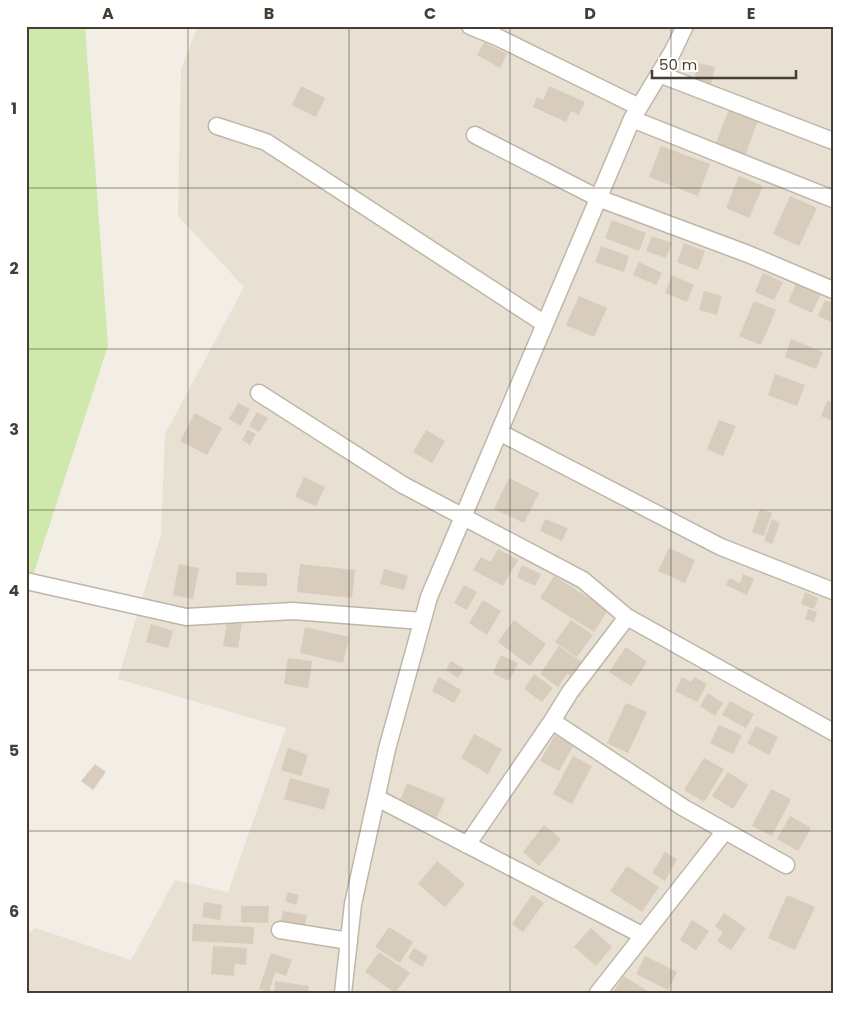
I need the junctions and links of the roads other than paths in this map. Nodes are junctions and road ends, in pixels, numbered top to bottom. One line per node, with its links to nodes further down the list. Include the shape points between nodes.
1 (470, 26): 4 (street, via 497,37)
2 (685, 26): 3 (street)
3 (659, 74): 4 (street); 7 (street)
4 (636, 113): 8 (street); 9 (street)
5 (217, 126): 11 (street, via 266,142)
6 (475, 135): 8 (street)
7 (833, 141)
8 (598, 198): 10 (street, via 748,254); 11 (street)
9 (833, 199)
10 (833, 290)
11 (545, 324): 13 (street)
12 (259, 393): 14 (street, via 403,485)
13 (499, 432): 14 (street); 16 (street, via 721,547)
14 (463, 516): 17 (street, via 583,580); 18 (street)
15 (26, 581): 18 (street, via 186,618 293,611)
16 (833, 592)
17 (627, 617): 19 (street); 20 (street)
18 (422, 621): 21 (street)
19 (552, 721): 22 (street, via 684,808); 23 (street)
20 (833, 732)
21 (376, 798): 23 (street); 27 (street, via 353,904)
22 (725, 831): 24 (street); 26 (street)
23 (467, 845): 26 (street)
24 (786, 865)
25 (280, 930): 27 (street)
26 (642, 935): 29 (street)
27 (349, 942): 28 (street)
28 (343, 993)
29 (598, 993)

